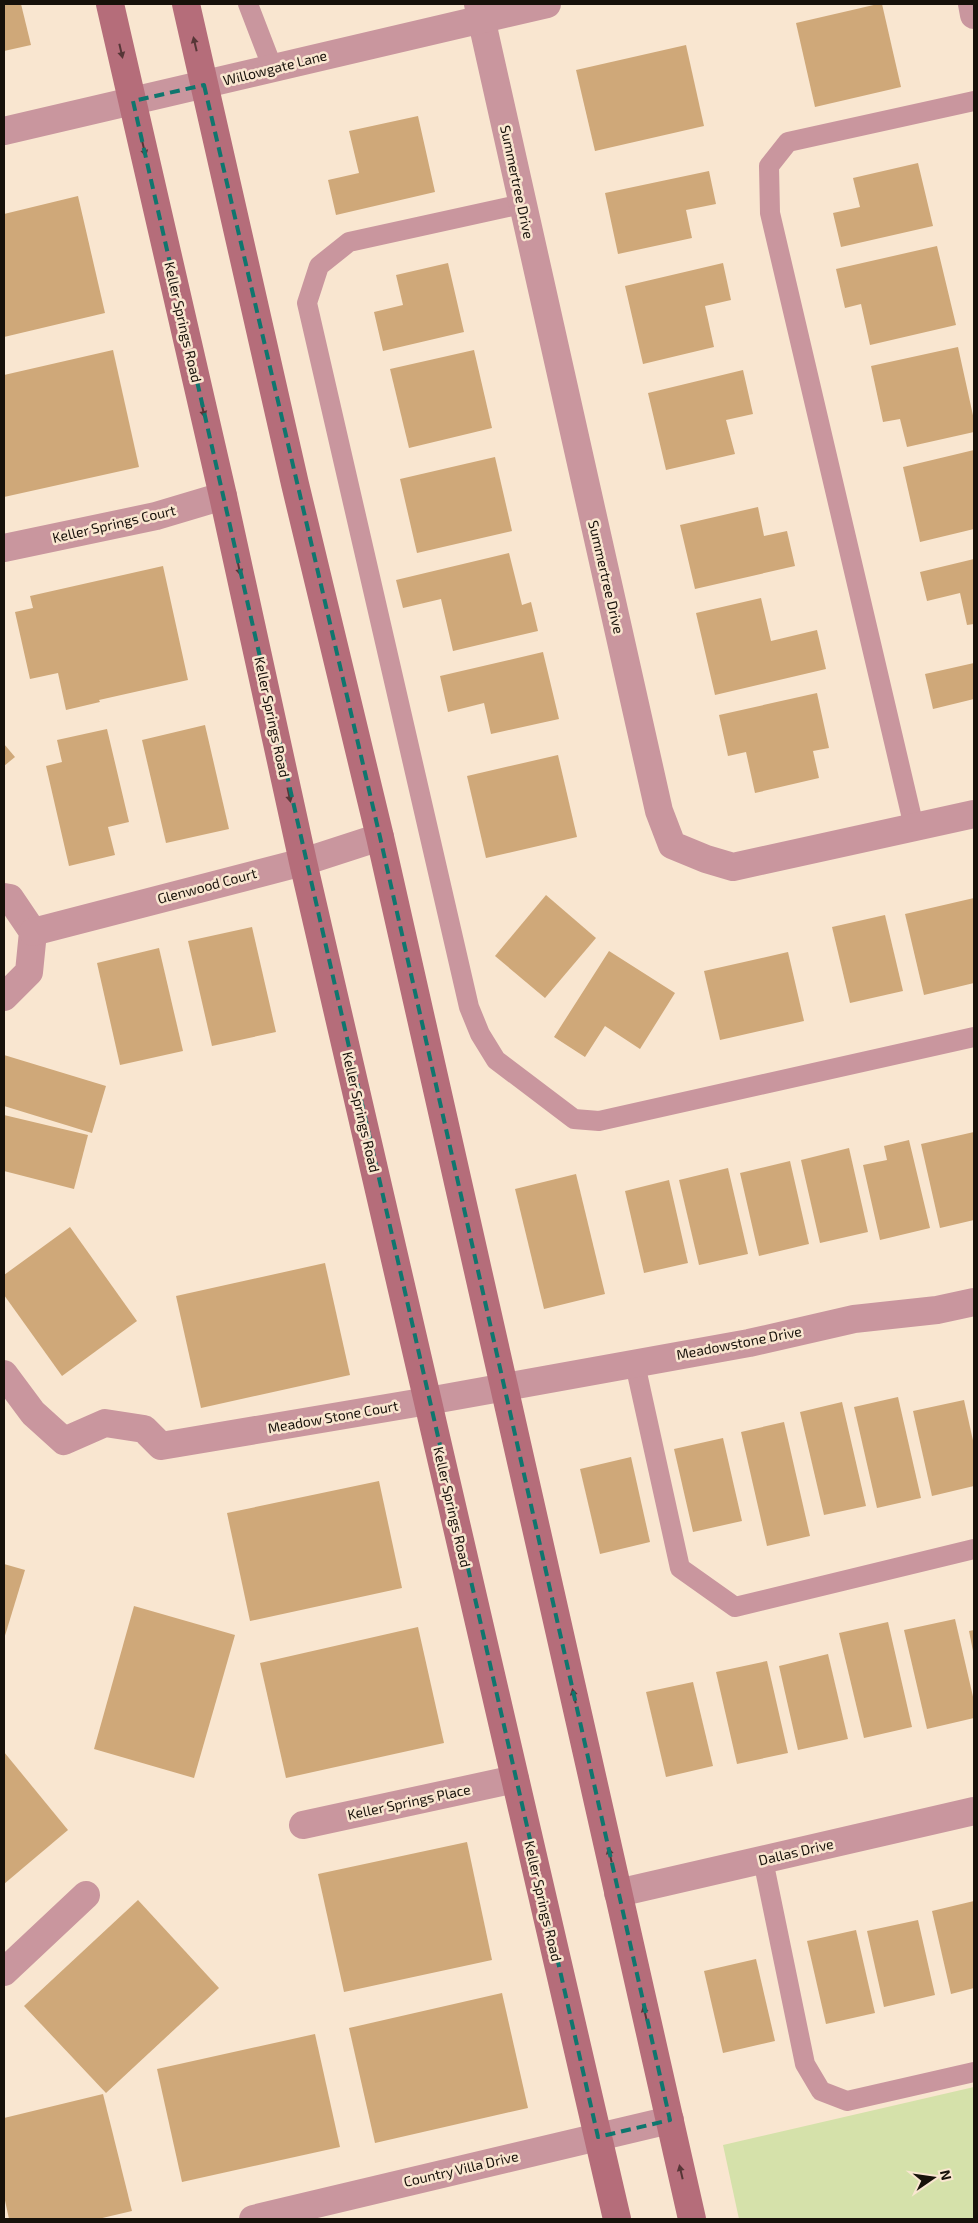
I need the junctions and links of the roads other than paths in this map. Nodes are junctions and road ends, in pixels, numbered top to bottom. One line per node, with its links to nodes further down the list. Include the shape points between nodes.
1 (110, 4): 11 (main road, Keller Springs Road, one-way to 11)
2 (186, 4): 9 (main road, one-way to 2)
3 (248, 4): 8 (lane)
4 (547, 4): 6 (street, Willowgate Lane)
5 (972, 4): 7 (street)
6 (479, 11): 8 (street, Willowgate Lane); 13 (street, Summertree Drive)
7 (974, 14)
8 (273, 69): 9 (street, Willowgate Lane)
9 (204, 85): 11 (street, Willowgate Lane); 18 (main road)
10 (974, 101): 17 (lane, via 788,142 770,166 770,213)
11 (133, 102): 12 (street, Willowgate Lane); 14 (main road, Keller Springs Road, one-way to 14)
12 (4, 131)
13 (522, 204): 17 (street, Summertree Drive, via 659,811 672,845 733,867); 23 (lane, via 349,242 320,266 307,303 469,1007 480,1034 496,1060 574,1119 599,1121)
14 (223, 496): 15 (street, Keller Springs Court, via 156,516); 19 (main road, Keller Springs Road, one-way to 19)
15 (4, 548)
16 (974, 814): 17 (street, Summertree Drive)
17 (914, 827)
18 (380, 837): 19 (street, Glenwood Court); 27 (main road)
19 (303, 862): 21 (street, Glenwood Court); 28 (main road, Keller Springs Road)
20 (4, 897): 21 (street, via 10,898)
21 (33, 932): 22 (street, via 29,972)
22 (4, 997)
23 (974, 1037)
24 (974, 1302): 25 (street, Meadowstone Drive, via 937,1310 854,1319)
25 (635, 1364): 27 (street, Meadowstone Drive); 29 (lane, via 680,1568 735,1607)
26 (4, 1374): 28 (street, Meadow Stone Court, via 33,1413 64,1441 105,1423 144,1429 161,1446)
27 (504, 1387): 28 (street, Meadow Stone Court); 34 (main road, one-way to 27)
28 (428, 1401): 30 (main road, Keller Springs Road)
29 (974, 1549)
30 (515, 1779): 32 (street, Keller Springs Place); 39 (main road, Keller Springs Road)
31 (974, 1811): 33 (street, Dallas Drive)
32 (303, 1825)
33 (763, 1860): 34 (street, Dallas Drive); 37 (lane, via 805,2064 821,2091 848,2101)
34 (618, 1893): 38 (main road, one-way to 34)
35 (86, 1895): 36 (street)
36 (4, 1972)
37 (974, 2072)
38 (670, 2120): 39 (street, Country Villa Drive); 42 (main road, one-way to 38)
39 (598, 2137): 40 (street, Country Villa Drive); 41 (main road, Keller Springs Road)
40 (253, 2219)
41 (617, 2219)
42 (692, 2219)

